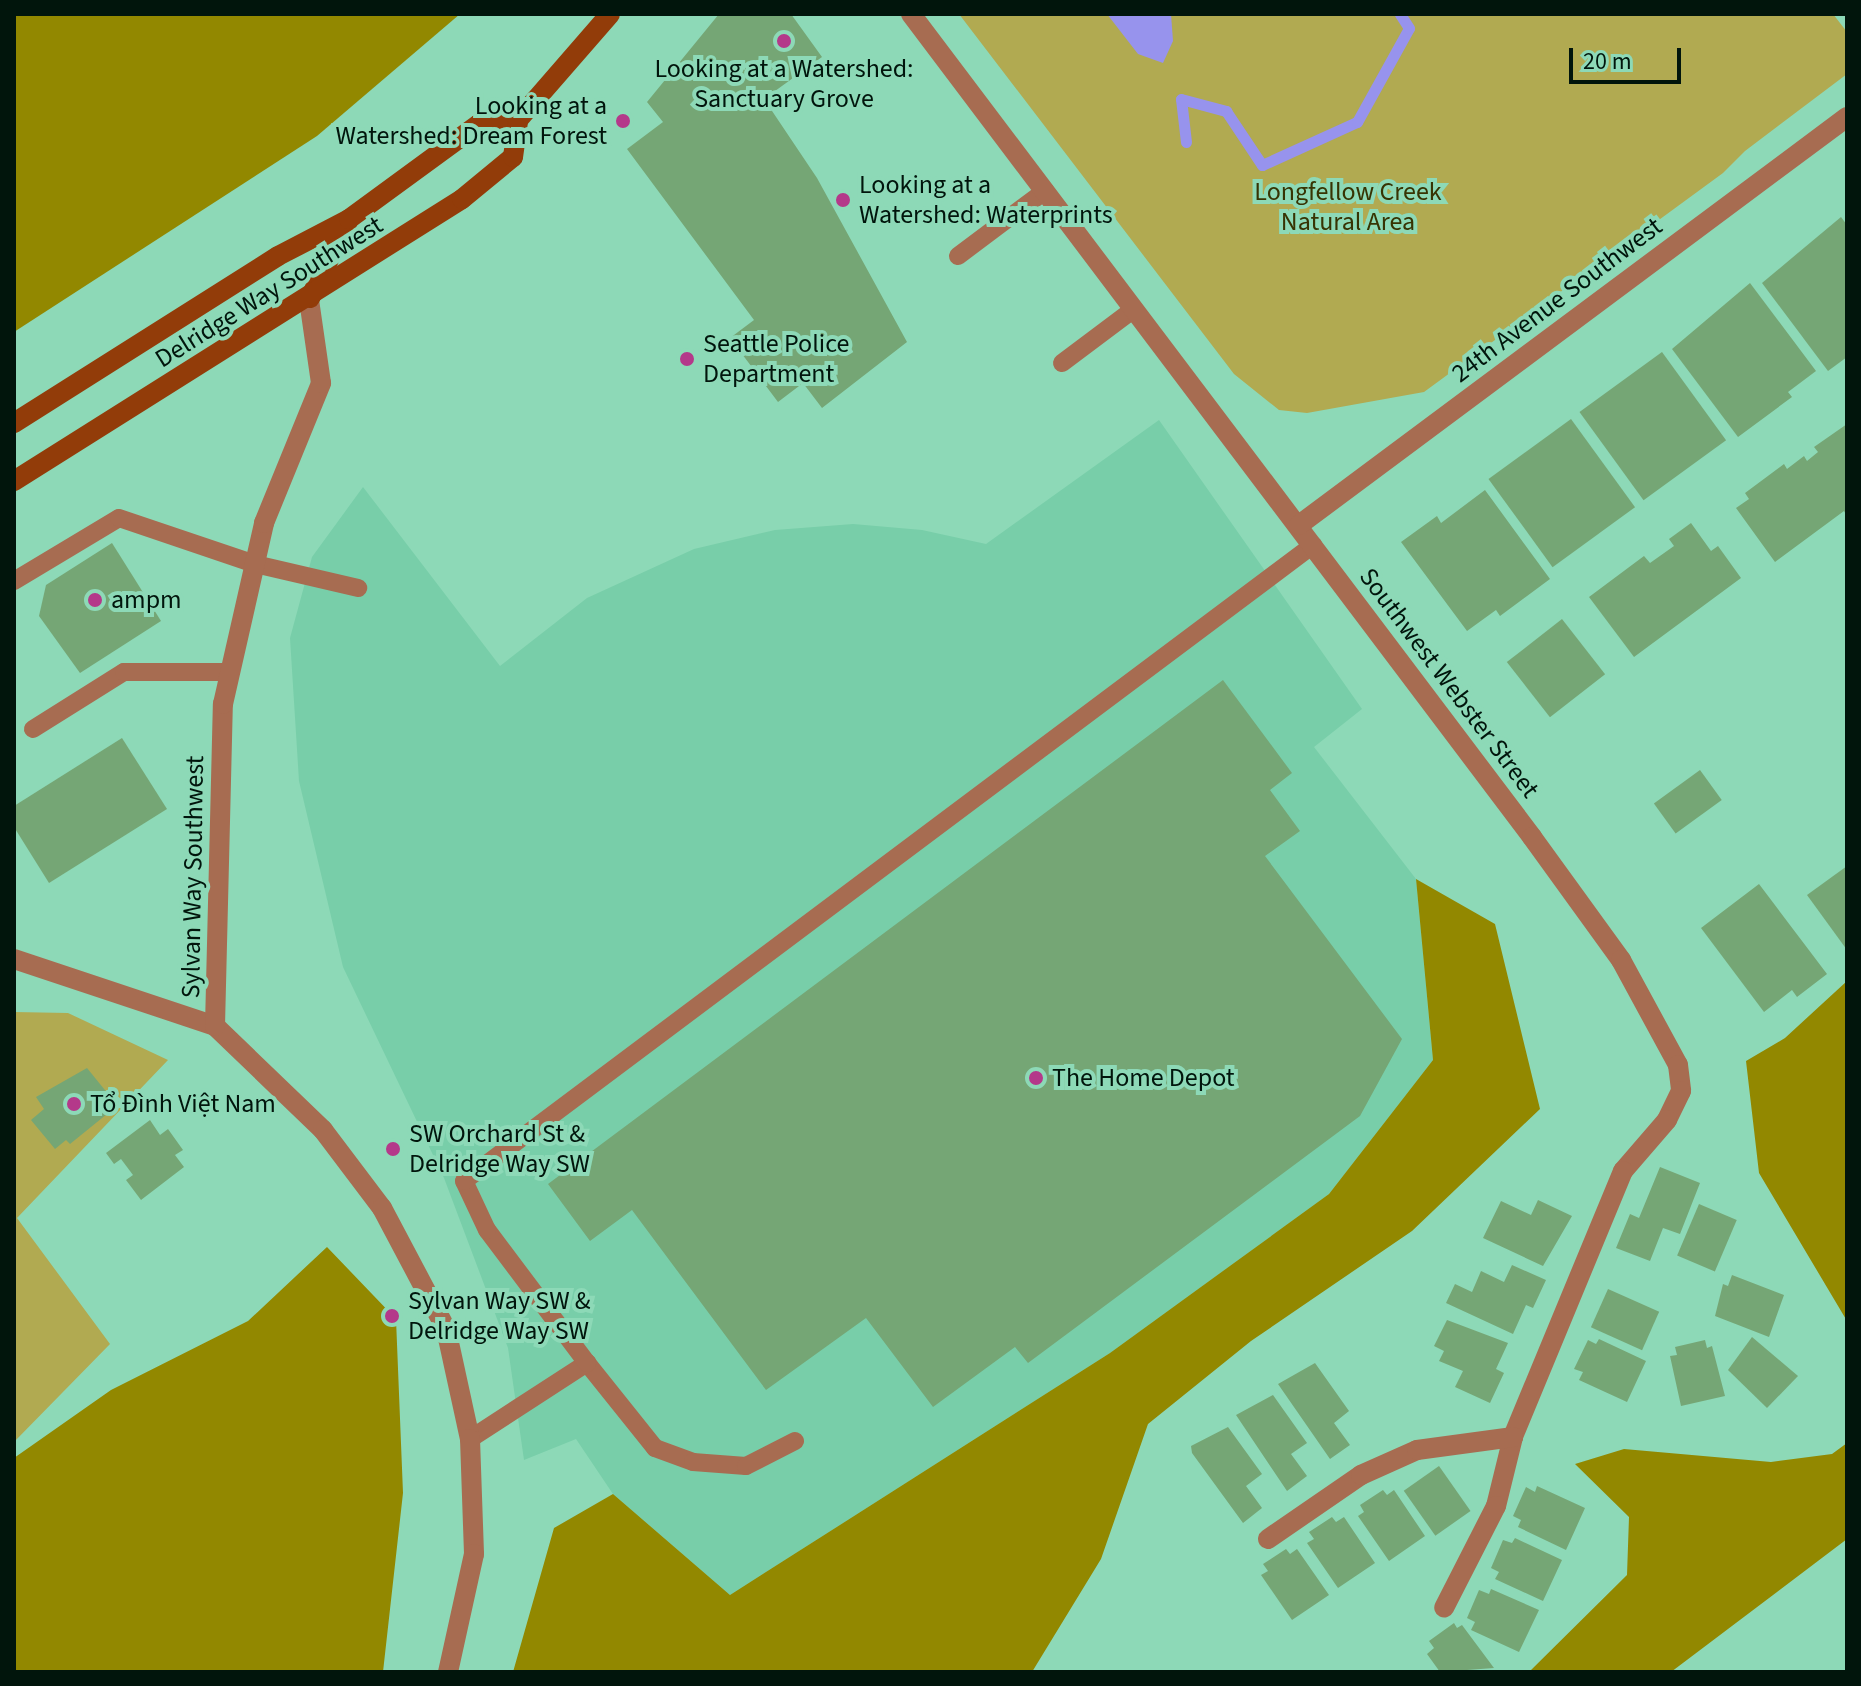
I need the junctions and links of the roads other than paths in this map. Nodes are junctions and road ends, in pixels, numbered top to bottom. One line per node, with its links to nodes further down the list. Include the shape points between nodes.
1 (610, 14): 4 (main road)
2 (911, 14): 5 (street, Southwest Webster Street)
3 (1847, 117): 13 (street, 24th Avenue Southwest)
4 (518, 120): 6 (main road, Delridge Way Southwest, via 480,123); 8 (main road, Delridge Way Southwest, via 513,157 462,199)
5 (1045, 191): 7 (lane); 9 (street, Southwest Webster Street)
6 (349, 219): 8 (main road); 11 (main road, Delridge Way Southwest, via 278,256)
7 (958, 256)
8 (309, 300): 12 (main road, Delridge Way Southwest); 15 (street, Sylvan Way Southwest, via 321,383 264,523)
9 (1134, 309): 10 (lane); 13 (street, Southwest Webster Street)
10 (1062, 363)
11 (14, 423)
12 (14, 481)
13 (1299, 525): 14 (street, Southwest Webster Street)
14 (1313, 545): 22 (lane, via 464,1181 487,1230); 23 (street, Southwest Webster Street, via 1621,960 1678,1065 1681,1091 1667,1120 1623,1171)
15 (255, 564): 16 (lane, via 119,518); 17 (lane); 18 (street, Sylvan Way Southwest)
16 (14, 581)
17 (358, 588)
18 (230, 672): 19 (lane, via 124,672); 21 (street, Sylvan Way Southwest, via 223,704)
19 (33, 729)
20 (14, 959): 21 (street)
21 (215, 1026): 24 (street, Sylvan Way Southwest, via 323,1130 382,1208 446,1329)
22 (587, 1363): 24 (lane); 25 (lane, via 655,1448 693,1462 746,1466)
23 (1513, 1437): 26 (street, via 1417,1450 1361,1475); 27 (street, Southwest Webster Street, via 1496,1506)
24 (470, 1439): 28 (street, Sylvan Way Southwest, via 474,1554)
25 (795, 1441)
26 (1268, 1539)
27 (1444, 1608)
28 (448, 1672)

